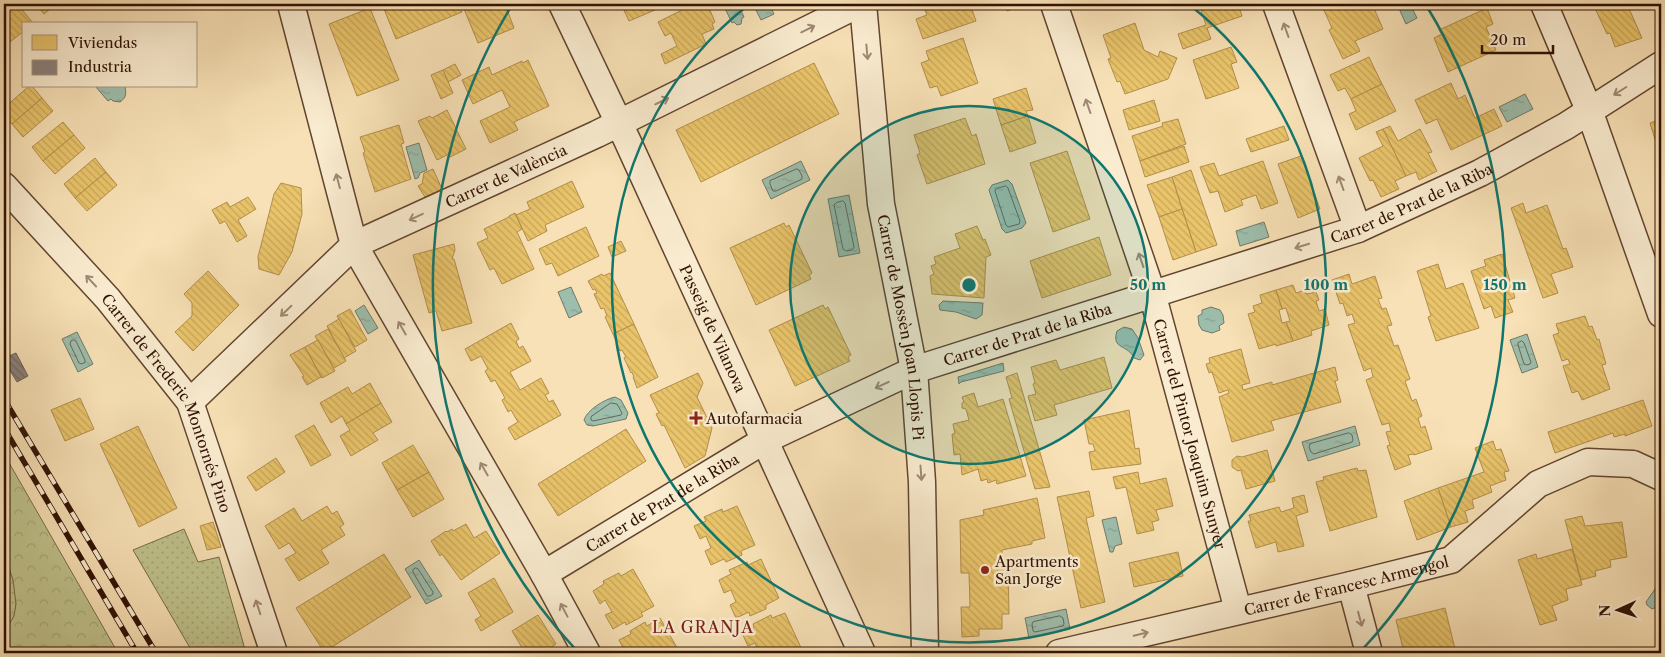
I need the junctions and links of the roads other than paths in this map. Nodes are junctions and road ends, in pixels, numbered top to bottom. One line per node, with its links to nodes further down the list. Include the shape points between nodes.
1 (290, 4): 13 (street, one-way to 1)
2 (562, 4): 10 (street, Passeig de Vilanova)
3 (859, 4): 10 (street, Carrer de València, one-way to 3)
4 (863, 4): 16 (street, Carrer de Mossèn Joan Llopis Pi, one-way to 16, via 881,204)
5 (1054, 4): 14 (street, Carrer del Pintor Joaquim Sunyer, one-way to 5)
6 (1276, 4): 12 (street, one-way to 6)
7 (1544, 4): 9 (street)
8 (1661, 65): 9 (street, Carrer de Prat de la Riba, one-way to 9)
9 (1589, 110): 12 (street, Carrer de Prat de la Riba, via 1480,173); 15 (street)
10 (618, 123): 13 (street, Carrer de València, one-way to 13); 18 (street, Passeig de Vilanova)
11 (4, 186): 17 (street, Carrer de Frederic Montornés Pino, one-way to 11, via 108,299)
12 (1358, 229): 14 (street, Carrer de Prat de la Riba, one-way to 14)
13 (354, 245): 17 (street, Carrer de València, one-way to 17); 20 (street, one-way to 13)
14 (1152, 293): 16 (street, Carrer de Prat de la Riba); 22 (street, Carrer del Pintor Joaquim Sunyer)
15 (1661, 314)
16 (914, 370): 18 (street, Carrer de Prat de la Riba, one-way to 18); 26 (street, Carrer de Mossèn Joan Llopis Pi, one-way to 26, via 922,482)
17 (190, 402): 23 (street, Carrer de Frederic Montornés Pino, one-way to 17)
18 (764, 440): 20 (street, Carrer de Prat de la Riba); 25 (street, Passeig de Vilanova)
19 (1661, 477): 21 (street, Carrer de Francesc Armengol, via 1633,464 1588,462 1538,484 1450,560)
20 (544, 574): 24 (street, one-way to 20)
21 (1351, 585): 22 (street, Carrer de Francesc Armengol); 28 (street, one-way to 28)
22 (1238, 610): 27 (street, Carrer de Francesc Armengol, one-way to 22)
23 (274, 653)
24 (587, 653)
25 (862, 653)
26 (925, 653)
27 (1059, 653)
28 (1369, 653)

